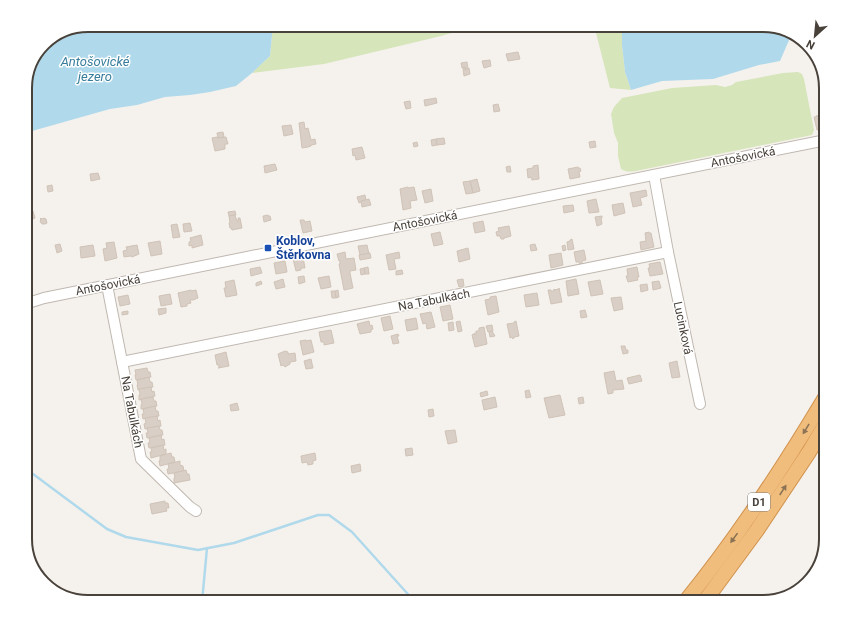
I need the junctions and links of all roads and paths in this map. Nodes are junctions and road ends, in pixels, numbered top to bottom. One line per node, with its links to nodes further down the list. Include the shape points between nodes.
1 (819, 141): 2 (street, Antošovická)
2 (654, 175): 3 (street); 4 (street, Antošovická)
3 (668, 252): 6 (street, Na Tabulkách); 7 (street, Lucinková)
4 (107, 285): 5 (street, Antošovická); 6 (street, Na Tabulkách)
5 (32, 302)
6 (122, 362): 10 (street, Na Tabulkách, via 141,459)
7 (700, 404)
8 (819, 408): 11 (highway, D1, one-way to 11, via 746,522)
9 (819, 435): 12 (highway, D1, one-way to 9, via 757,530)
10 (196, 510)
11 (690, 595)
12 (709, 595)

